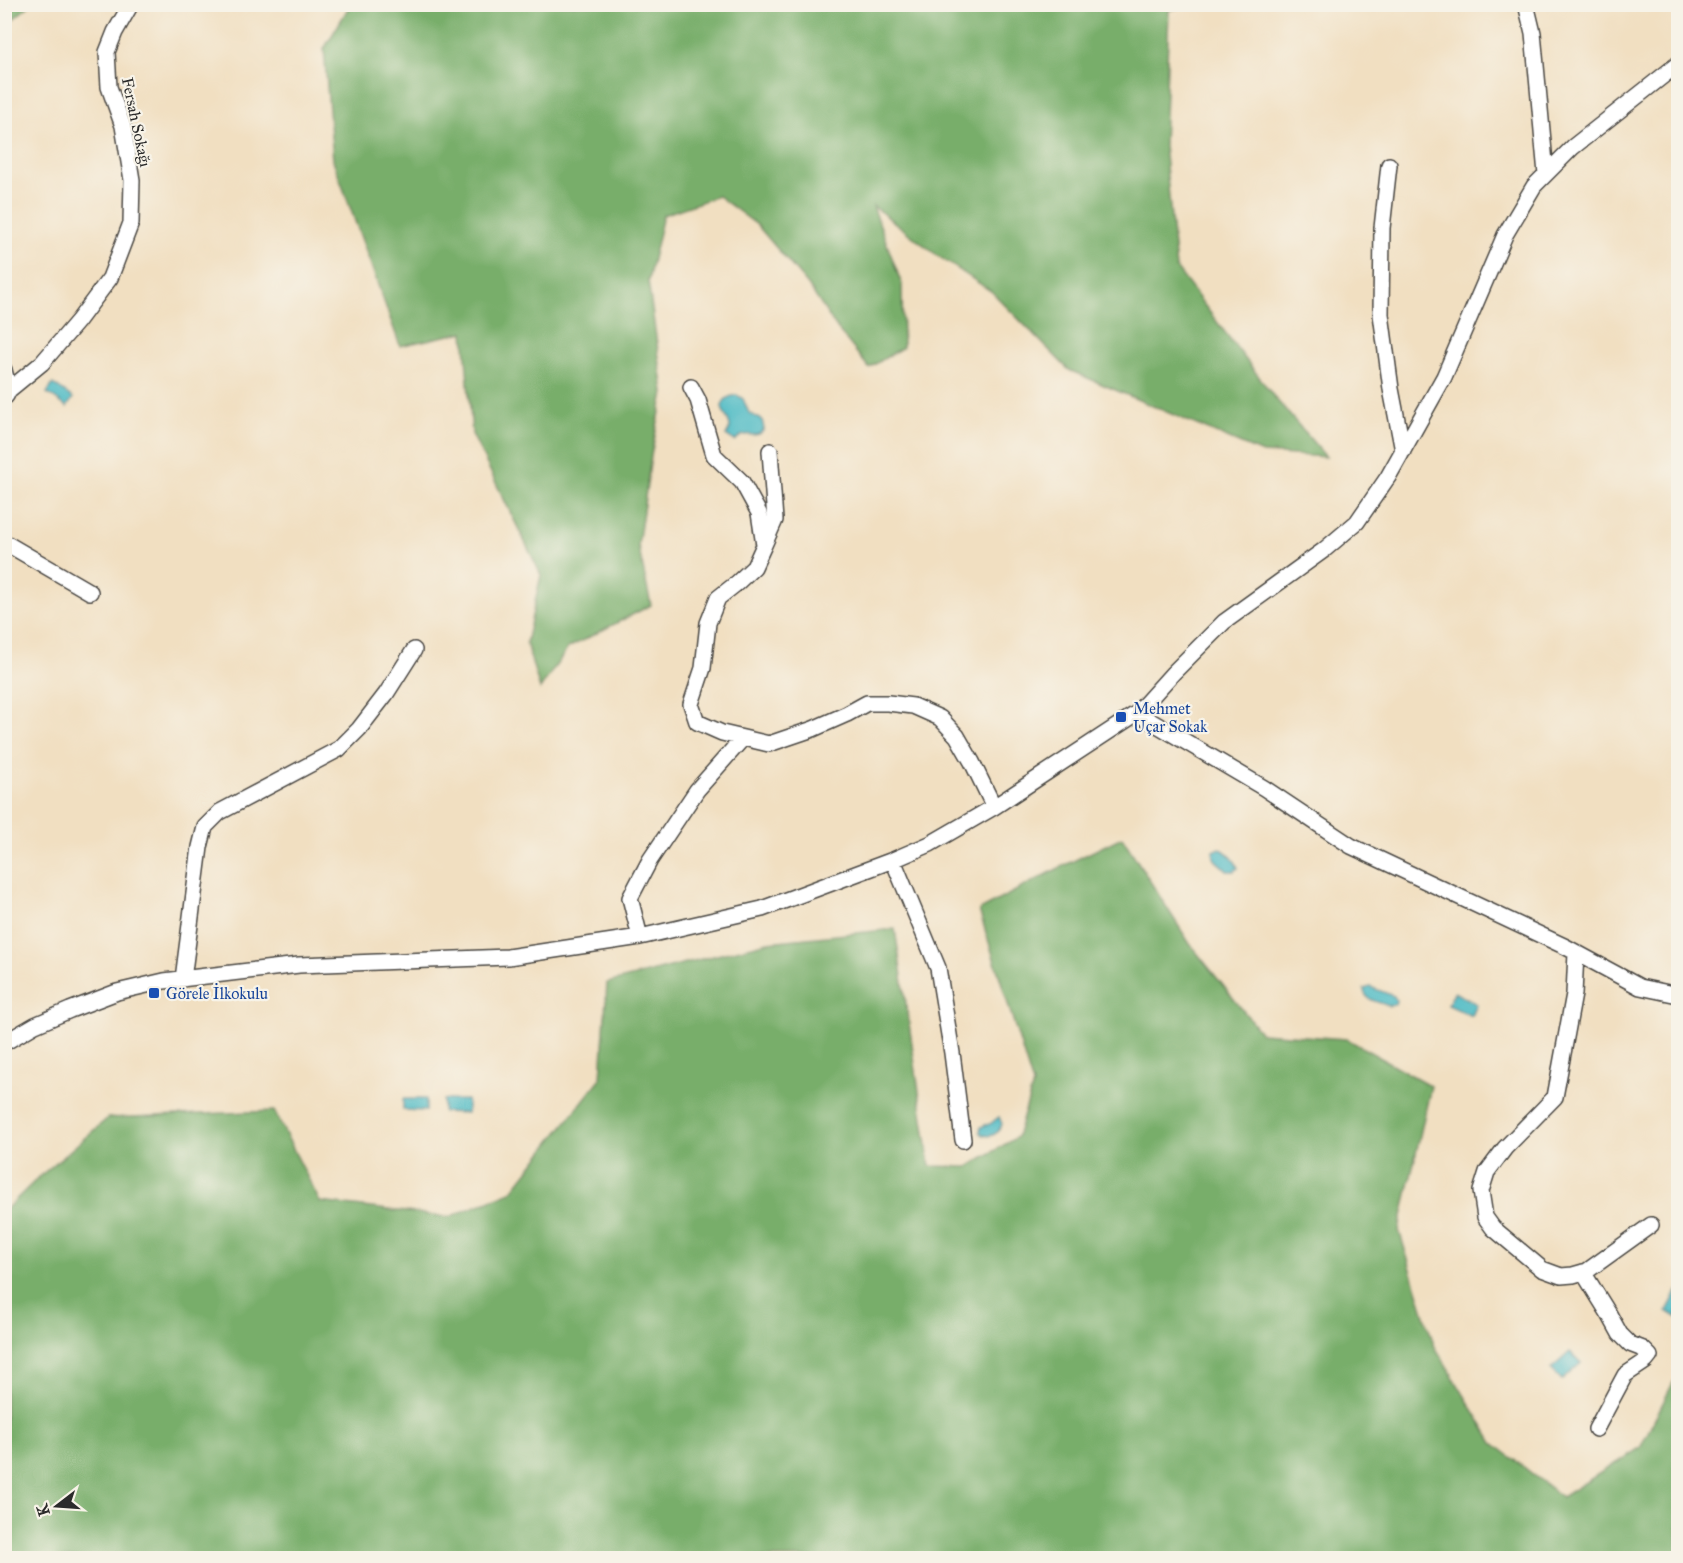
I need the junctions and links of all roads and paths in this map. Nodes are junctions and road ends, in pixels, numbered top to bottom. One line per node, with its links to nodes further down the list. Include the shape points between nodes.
1 (131, 4): 8 (street, Fersah Sokağı, via 107,52 109,87 123,126 132,180 131,223 110,278 42,363)
2 (1526, 4): 5 (street, via 1533,33)
3 (1678, 64): 5 (street)
4 (1389, 165): 10 (street, via 1382,228 1381,314)
5 (1546, 174): 10 (street, via 1534,186 1505,235 1444,377)
6 (4, 370): 8 (street)
7 (692, 387): 12 (street, via 714,456 742,482 759,513)
8 (7, 395)
9 (770, 451): 12 (street, via 774,520)
10 (1403, 451): 15 (street, via 1357,522 1224,622)
11 (4, 542): 13 (street)
12 (764, 545): 16 (street, via 754,567 718,598 708,623 703,668 691,704 697,722)
13 (90, 592)
14 (414, 650): 21 (street, via 386,694 339,748 220,812 206,827)
15 (1137, 713): 17 (street); 20 (street, via 1264,788 1351,846)
16 (743, 738): 17 (street, via 769,744 813,729 867,703 913,706 940,718 957,736); 19 (street, via 697,790 650,860 630,898)
17 (994, 807): 18 (street, via 930,844)
18 (893, 860): 19 (street, via 762,909); 24 (street, via 939,968)
19 (640, 937): 21 (street, via 508,957 299,965)
20 (1576, 953): 22 (street, via 1640,987); 26 (street, via 1574,994 1555,1097 1505,1148 1487,1172 1481,1191 1485,1217 1493,1228 1542,1269 1561,1276)
21 (183, 979): 23 (street, via 117,992 35,1025)
22 (1678, 995)
23 (4, 1043)
24 (963, 1140)
25 (1651, 1225): 26 (street)
26 (1582, 1272): 27 (street, via 1620,1334 1650,1356 1625,1375)
27 (1596, 1429)

